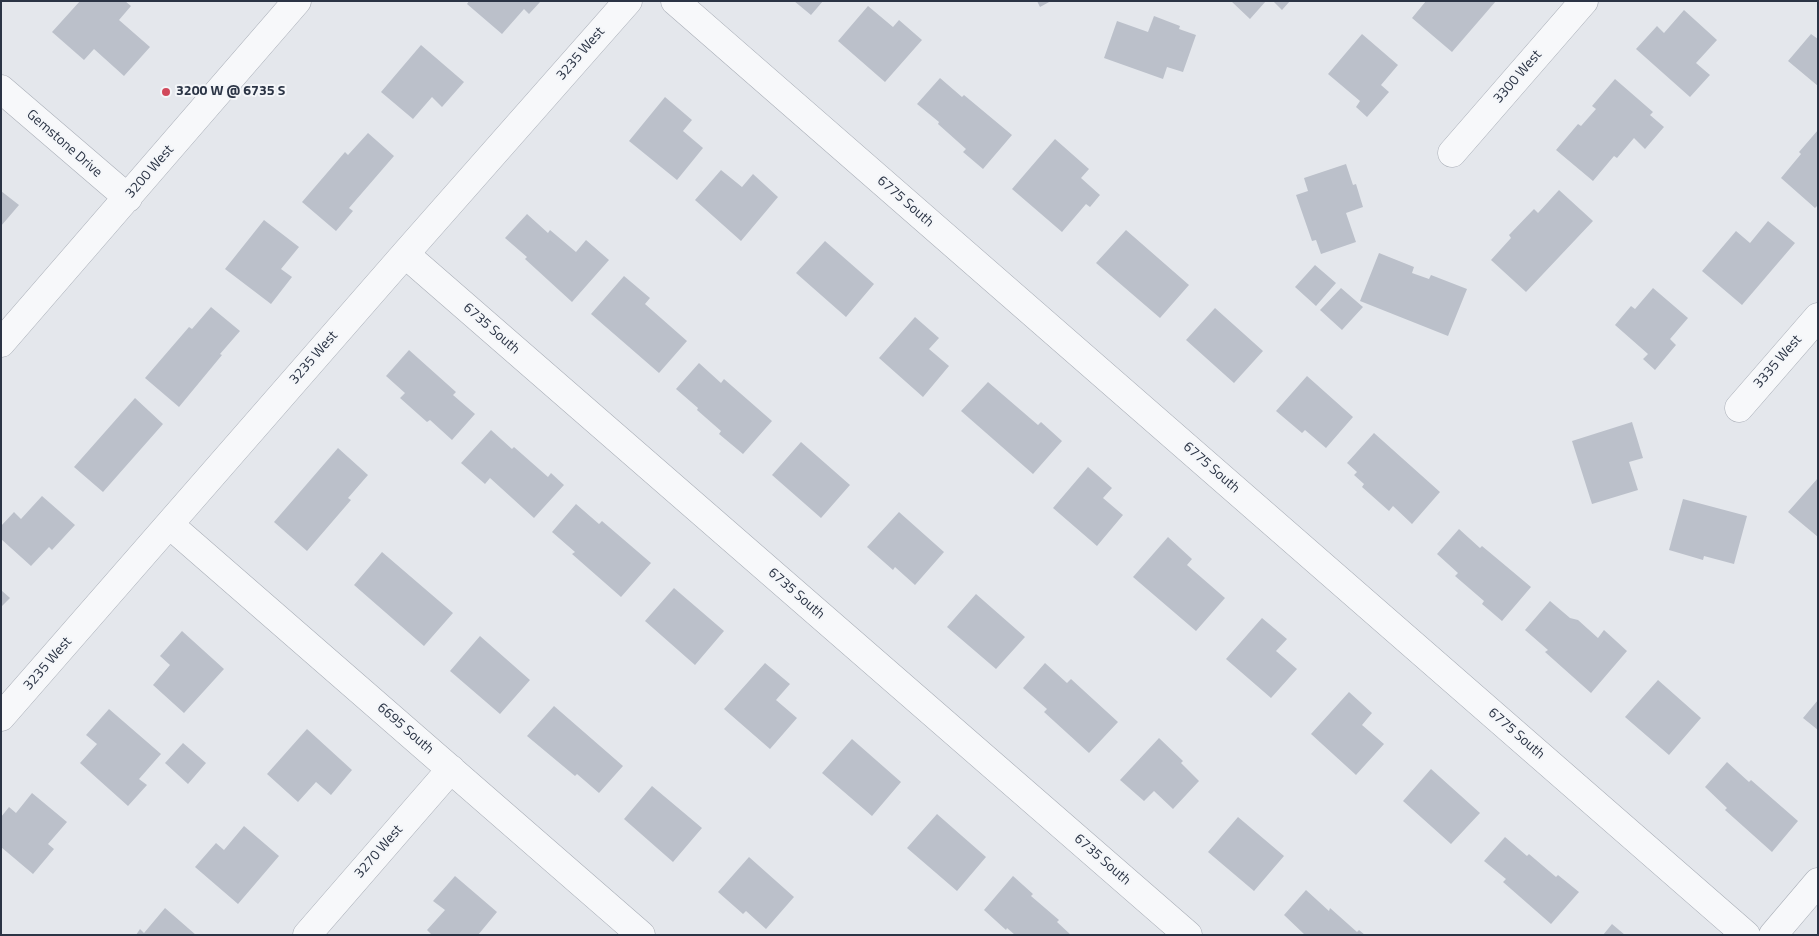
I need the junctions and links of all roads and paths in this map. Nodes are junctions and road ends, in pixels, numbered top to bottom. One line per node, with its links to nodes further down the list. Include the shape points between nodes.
1 (297, 1): 7 (street, 3200 West)
2 (628, 1): 8 (street, 3235 West)
3 (675, 1): 19 (street, 6775 South)
4 (1584, 1): 6 (street, 3300 West)
5 (1, 89): 7 (street, Gemstone Drive)
6 (1452, 153)
7 (128, 198): 10 (street, 3200 West)
8 (405, 254): 12 (street, 3235 West); 18 (street, 6735 South)
9 (1818, 317): 11 (street, 3335 West)
10 (1, 343)
11 (1739, 408)
12 (170, 525): 13 (street, 3235 West); 14 (street, 6695 South)
13 (1, 717)
14 (451, 769): 16 (street, 3270 West); 17 (street, 6695 South)
15 (1818, 882): 20 (street)
16 (307, 935)
17 (641, 935)
18 (1188, 935)
19 (1746, 935)
20 (1773, 935)

